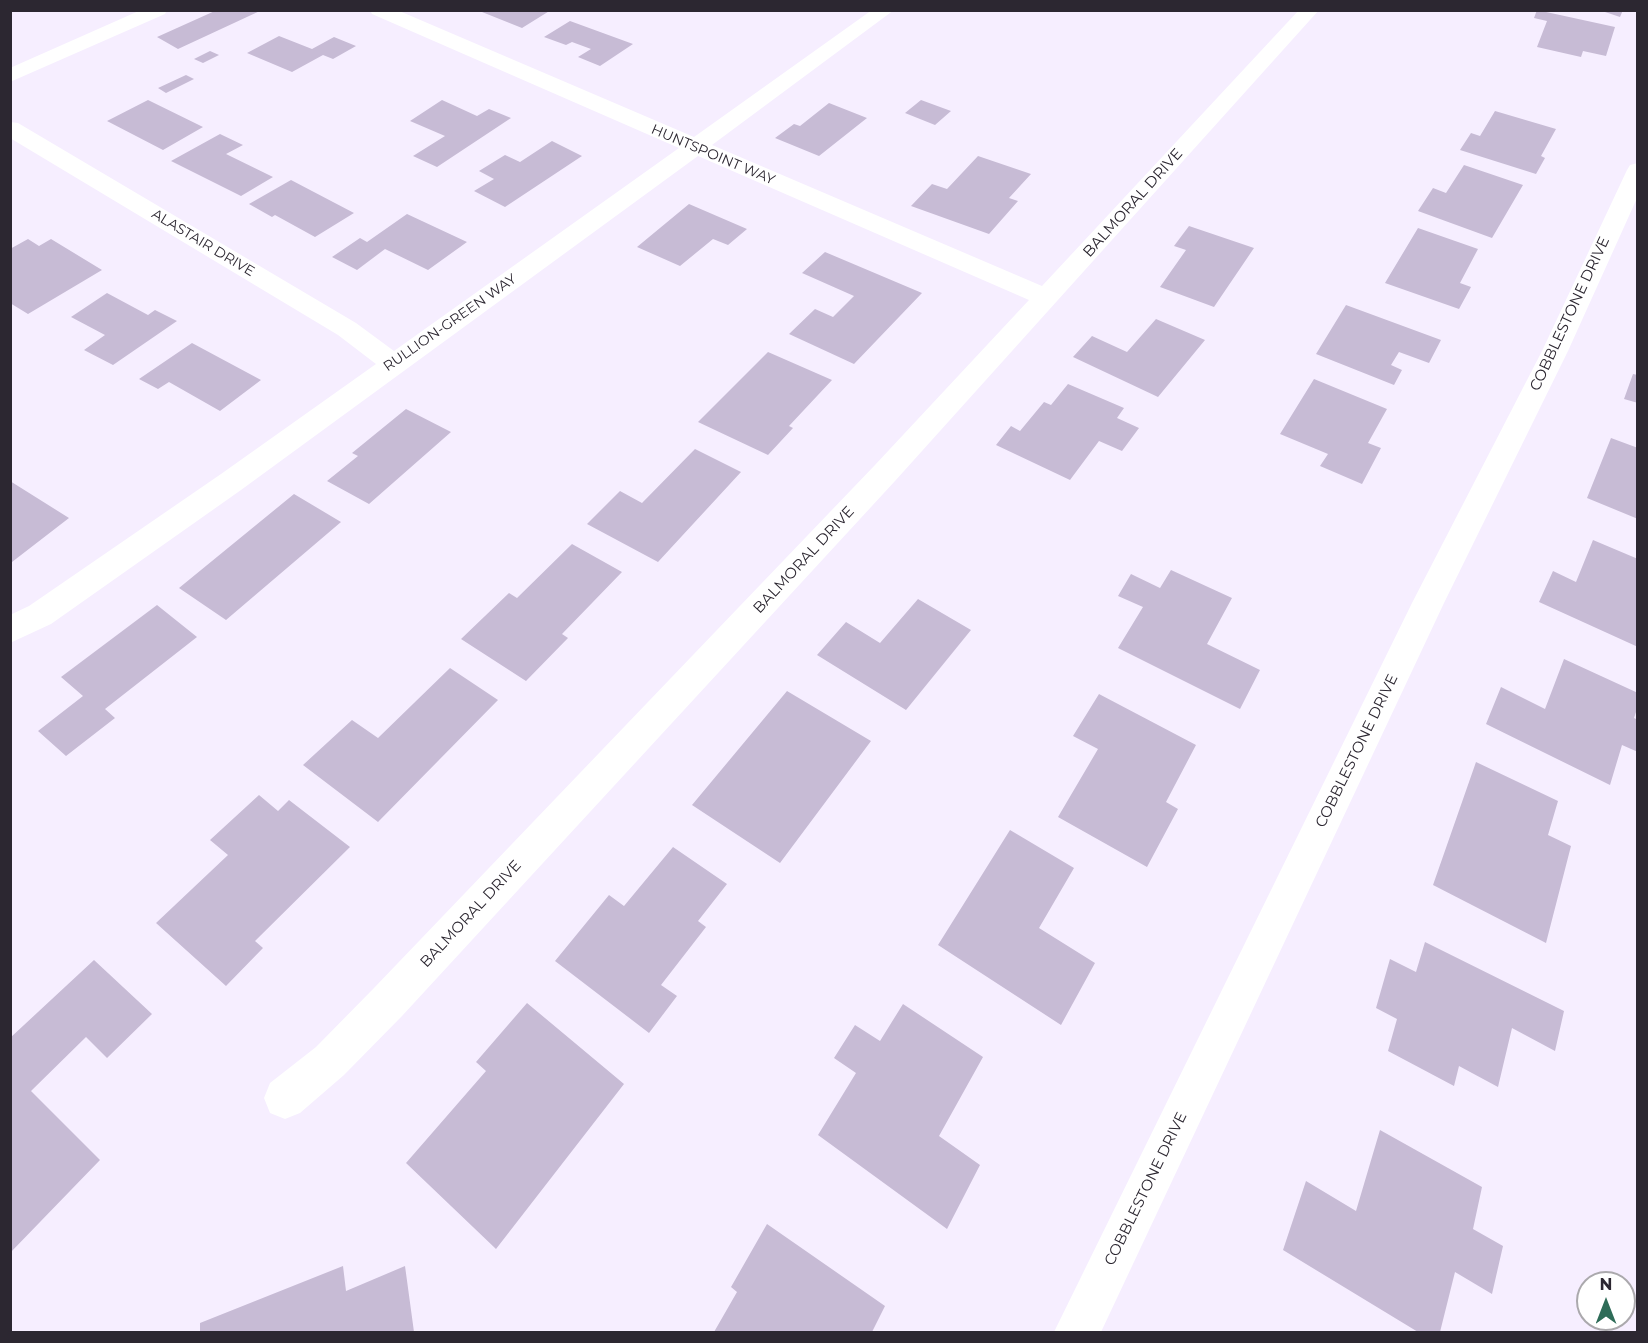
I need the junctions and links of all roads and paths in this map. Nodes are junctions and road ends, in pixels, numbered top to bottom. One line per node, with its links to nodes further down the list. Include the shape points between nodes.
1 (159, 10): 5 (street)
2 (379, 10): 7 (street, HUNTSPOINT WAY)
3 (885, 10): 7 (street, RULLION-GREEN WAY)
4 (1310, 10): 9 (street, BALMORAL DRIVE)
5 (10, 76)
6 (10, 128): 10 (street, ALASTAIR DRIVE, via 348,329)
7 (695, 148): 9 (street, HUNTSPOINT WAY); 10 (street, RULLION-GREEN WAY)
8 (1638, 170): 13 (street, COBBLESTONE DRIVE, via 1555,351 1423,614)
9 (1047, 298): 12 (street, BALMORAL DRIVE, via 388,1002 330,1061)
10 (393, 363): 11 (street, RULLION-GREEN WAY, via 231,482 40,615)
11 (10, 630)
12 (285, 1098)
13 (1077, 1332)

